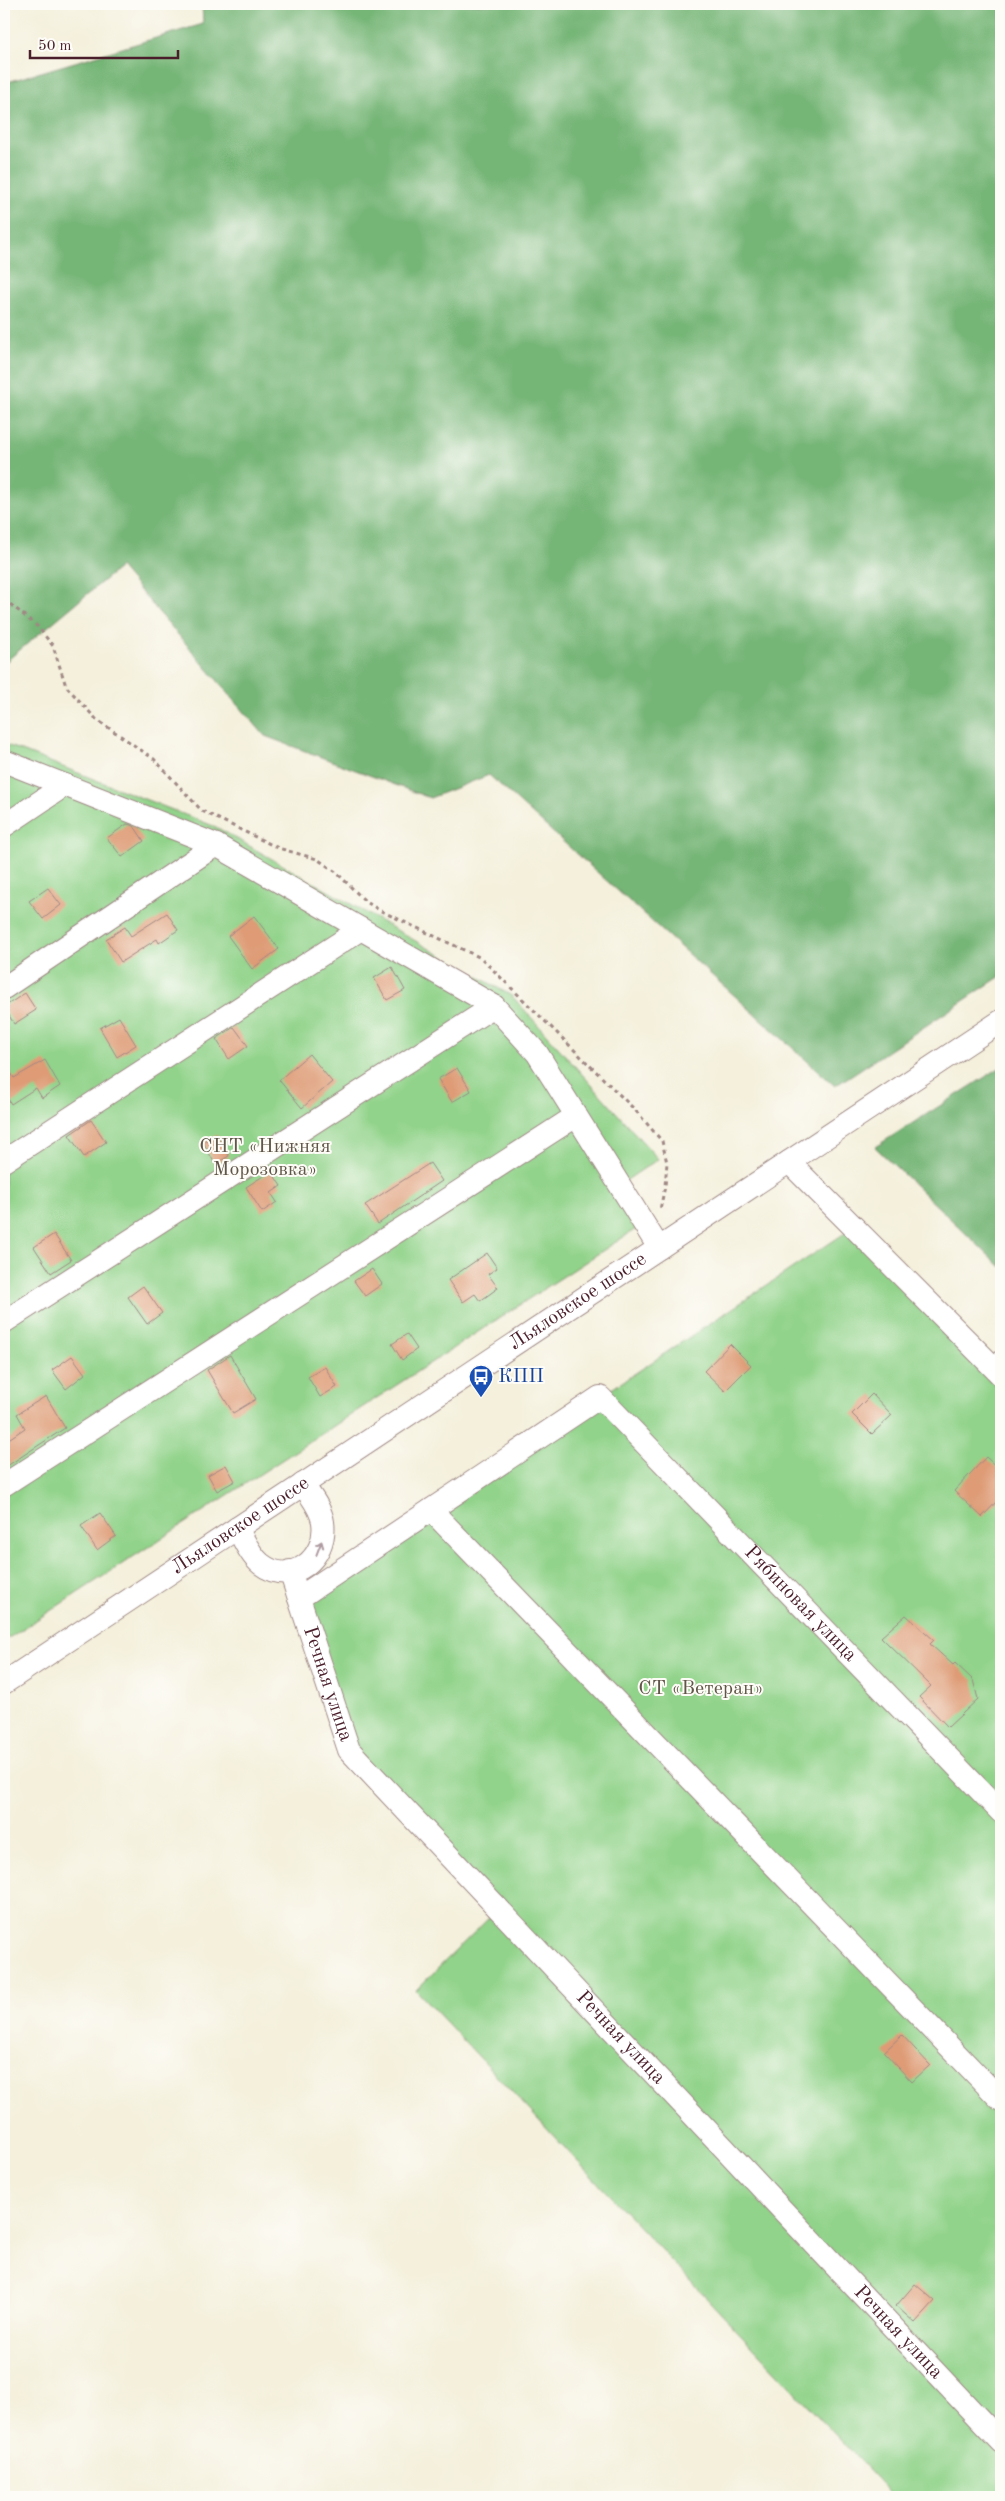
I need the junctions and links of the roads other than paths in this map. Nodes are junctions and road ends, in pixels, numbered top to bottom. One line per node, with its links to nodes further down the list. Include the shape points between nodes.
1 (4, 761): 2 (street)
2 (65, 785): 3 (street); 4 (street)
3 (4, 826)
4 (216, 845): 5 (street); 6 (street)
5 (361, 929): 7 (street); 10 (street)
6 (4, 988)
7 (494, 1006): 9 (street, via 537,1053); 13 (street)
8 (1001, 1021): 11 (street, Льяловское шоссе)
9 (576, 1116): 12 (street); 16 (street)
10 (4, 1161)
11 (789, 1162): 12 (street, Льяловское шоссе); 14 (street)
12 (659, 1248): 15 (street, Льяловское шоссе)
13 (4, 1322)
14 (1001, 1375)
15 (303, 1484): 18 (street, Льяловское шоссе); 19 (street, one-way to 15, via 307,1565 316,1556 324,1534 319,1510)
16 (4, 1485)
17 (431, 1510): 20 (street); 22 (street, Рябиновая улица, via 600,1397); 23 (street)
18 (237, 1528): 19 (street, via 261,1564 273,1570); 21 (street, Льяловское шоссе)
19 (290, 1571): 20 (street, Речная улица)
20 (299, 1598): 24 (street, Речная улица, via 349,1750)
21 (4, 1683)
22 (1001, 1812)
23 (1001, 2100)
24 (1001, 2442)

